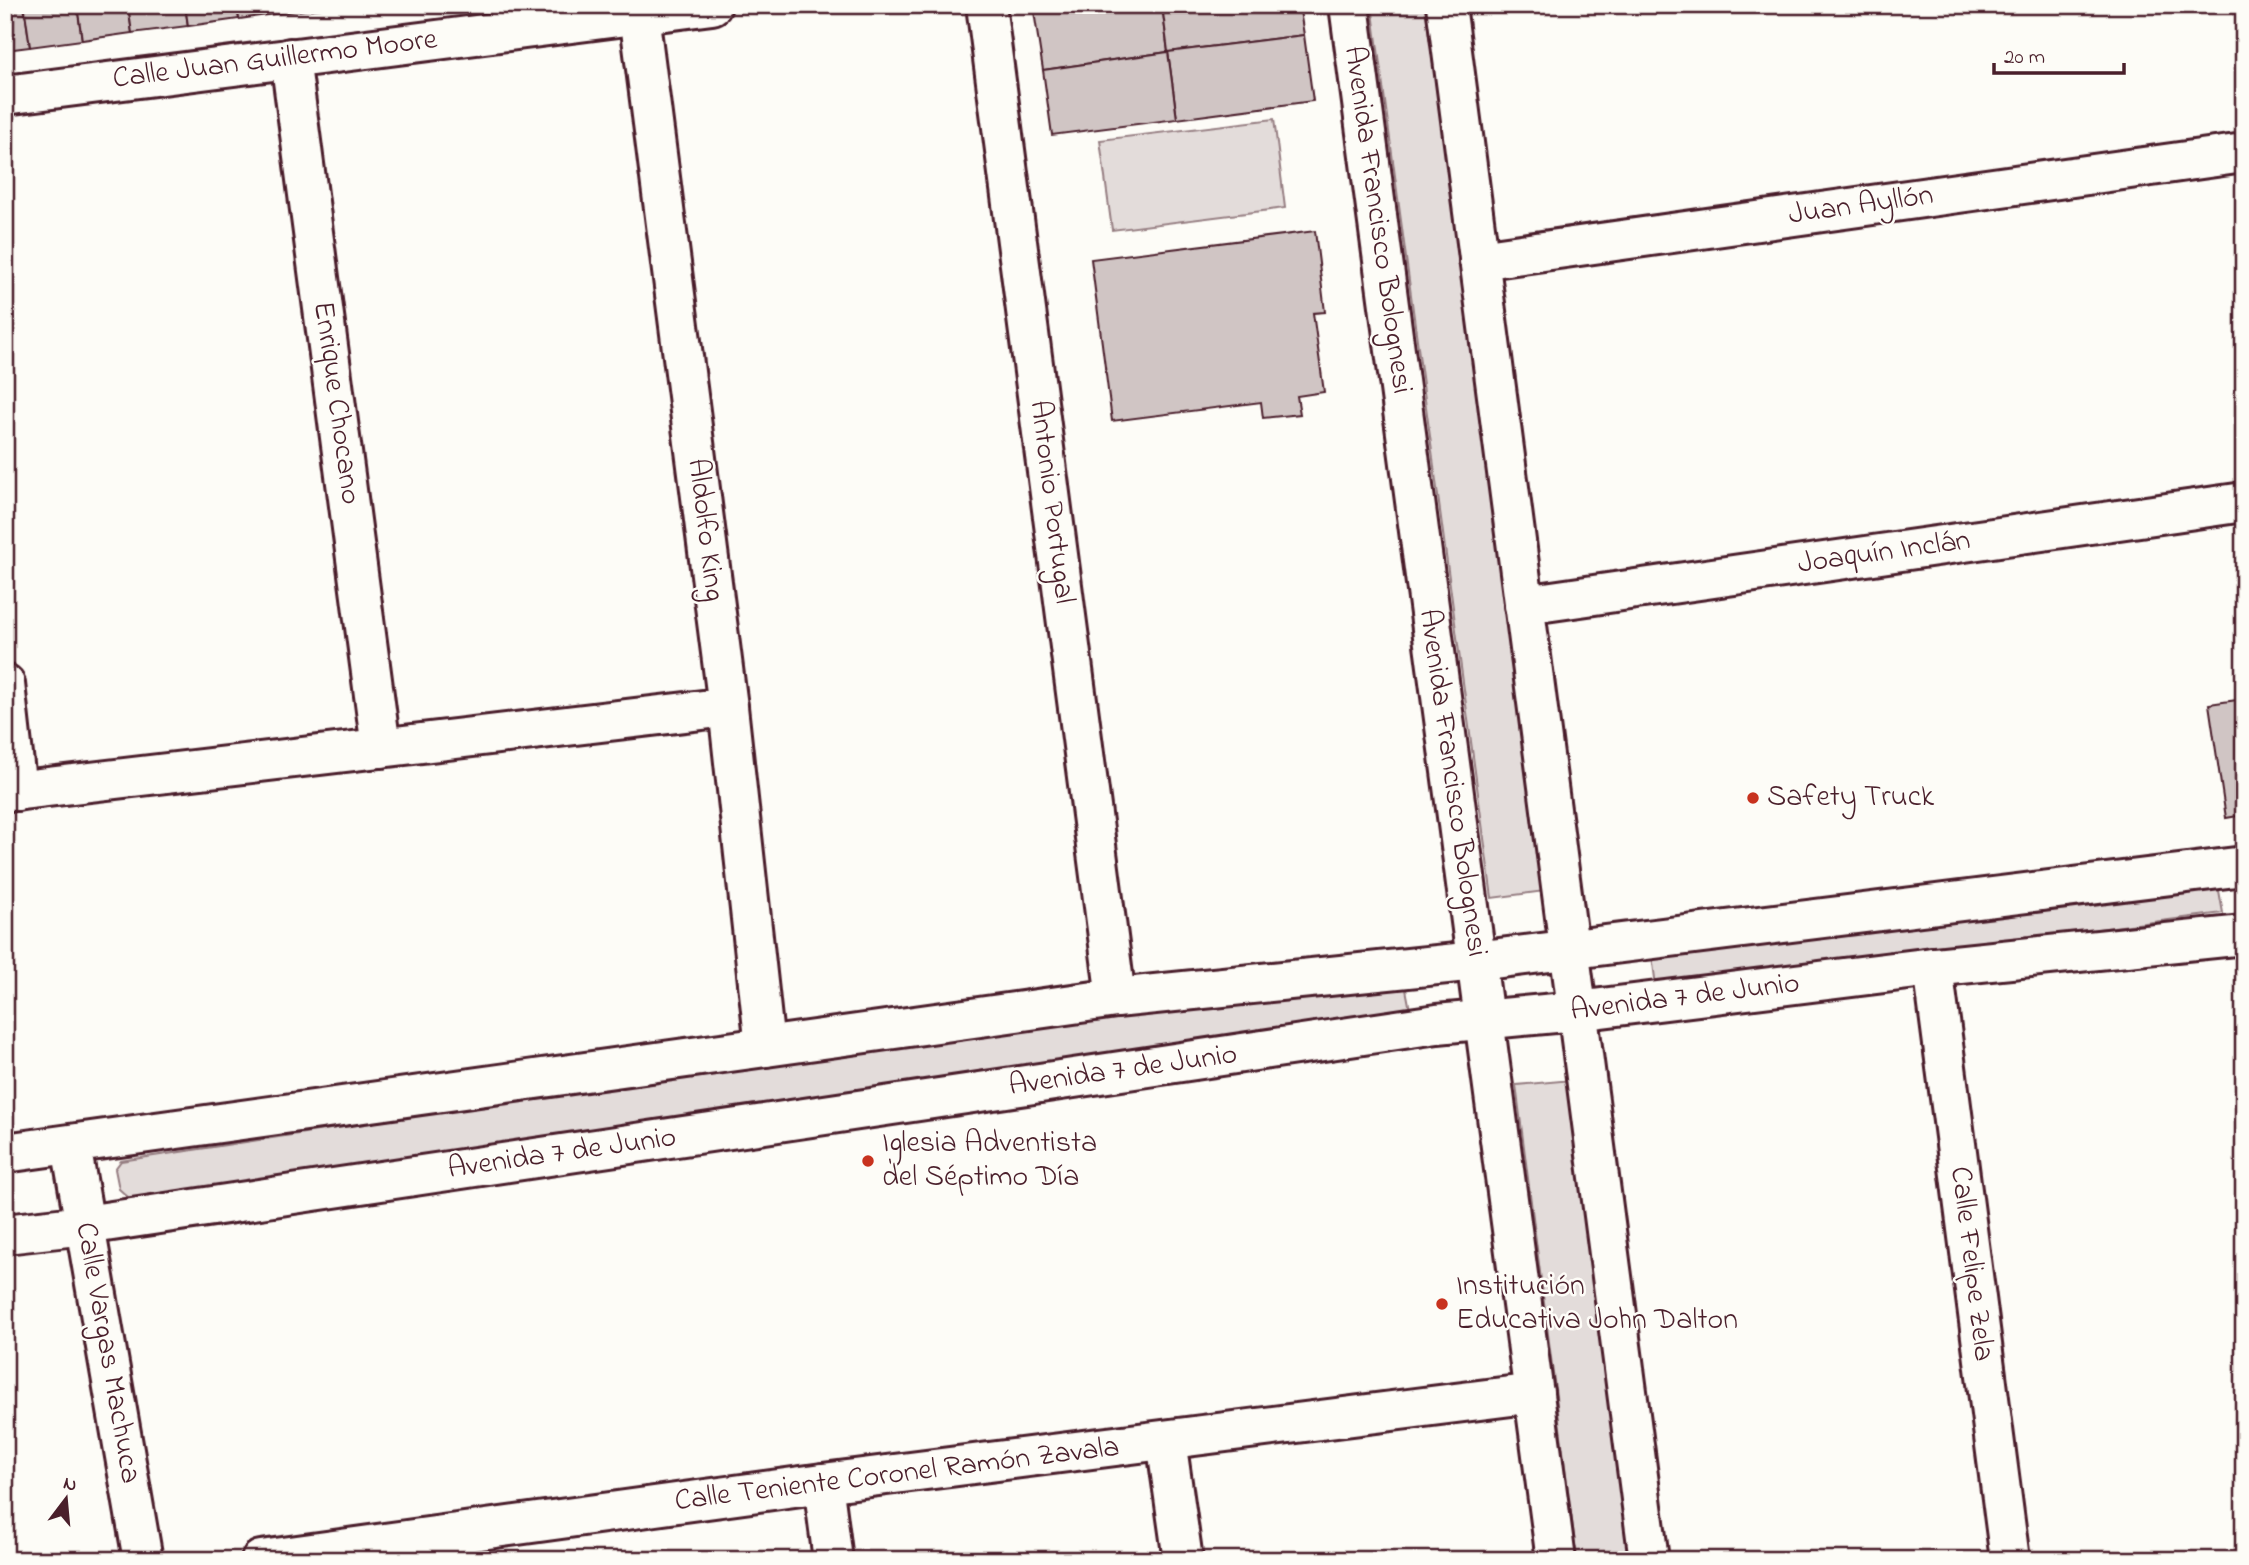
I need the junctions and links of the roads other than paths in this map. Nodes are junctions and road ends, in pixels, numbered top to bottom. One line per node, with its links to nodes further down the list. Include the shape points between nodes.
1 (712, 5): 5 (street, Calle Juan Guillermo Moore)
2 (986, 5): 21 (street, Antonio Portugal)
3 (1349, 5): 19 (street, Avenida Francisco Bolognesi)
4 (1446, 5): 9 (street)
5 (639, 15): 6 (street, Calle Juan Guillermo Moore); 13 (street, Aldolfo King)
6 (290, 58): 7 (street, Calle Juan Guillermo Moore); 14 (street, Enrique Chocano)
7 (5, 94)
8 (2244, 153): 9 (street, Juan Ayllón)
9 (1479, 260): 11 (street)
10 (2244, 502): 11 (street, Joaquín Inclán)
11 (1524, 604): 18 (street)
12 (5, 684): 15 (street)
13 (728, 707): 14 (street); 24 (street, Aldolfo King)
14 (381, 748): 15 (street)
15 (11, 792)
16 (2244, 866): 18 (street)
17 (2244, 935): 20 (street, Avenida 7 de Junio)
18 (1569, 948): 19 (street); 22 (street)
19 (1476, 961): 21 (street); 23 (street, Avenida Francisco Bolognesi)
20 (1933, 967): 22 (street, Avenida 7 de Junio); 39 (street, Calle Felipe Zela)
21 (1116, 998): 24 (street)
22 (1577, 1011): 23 (street, Avenida 7 de Junio); 38 (street)
23 (1484, 1019): 27 (street, Avenida 7 de Junio); 29 (street, Avenida Francisco Bolognesi)
24 (765, 1047): 25 (street)
25 (71, 1145): 26 (street); 27 (street, Calle Vargas Machuca)
26 (5, 1153)
27 (85, 1225): 28 (street, Avenida 7 de Junio); 33 (street, Calle Vargas Machuca)
28 (5, 1234)
29 (1534, 1393): 30 (street, Calle Teniente Coronel Ramón Zavala); 37 (street, Avenida Francisco Bolognesi)
30 (1166, 1440): 31 (street, Calle Teniente Coronel Ramón Zavala); 36 (street)
31 (823, 1483): 32 (street, Calle Teniente Coronel Ramón Zavala); 35 (street)
32 (475, 1545): 34 (street, Calle Teniente Coronel Ramón Zavala)
33 (144, 1560)
34 (261, 1560)
35 (833, 1560)
36 (1183, 1560)
37 (1556, 1560)
38 (1649, 1560)
39 (2010, 1560)

